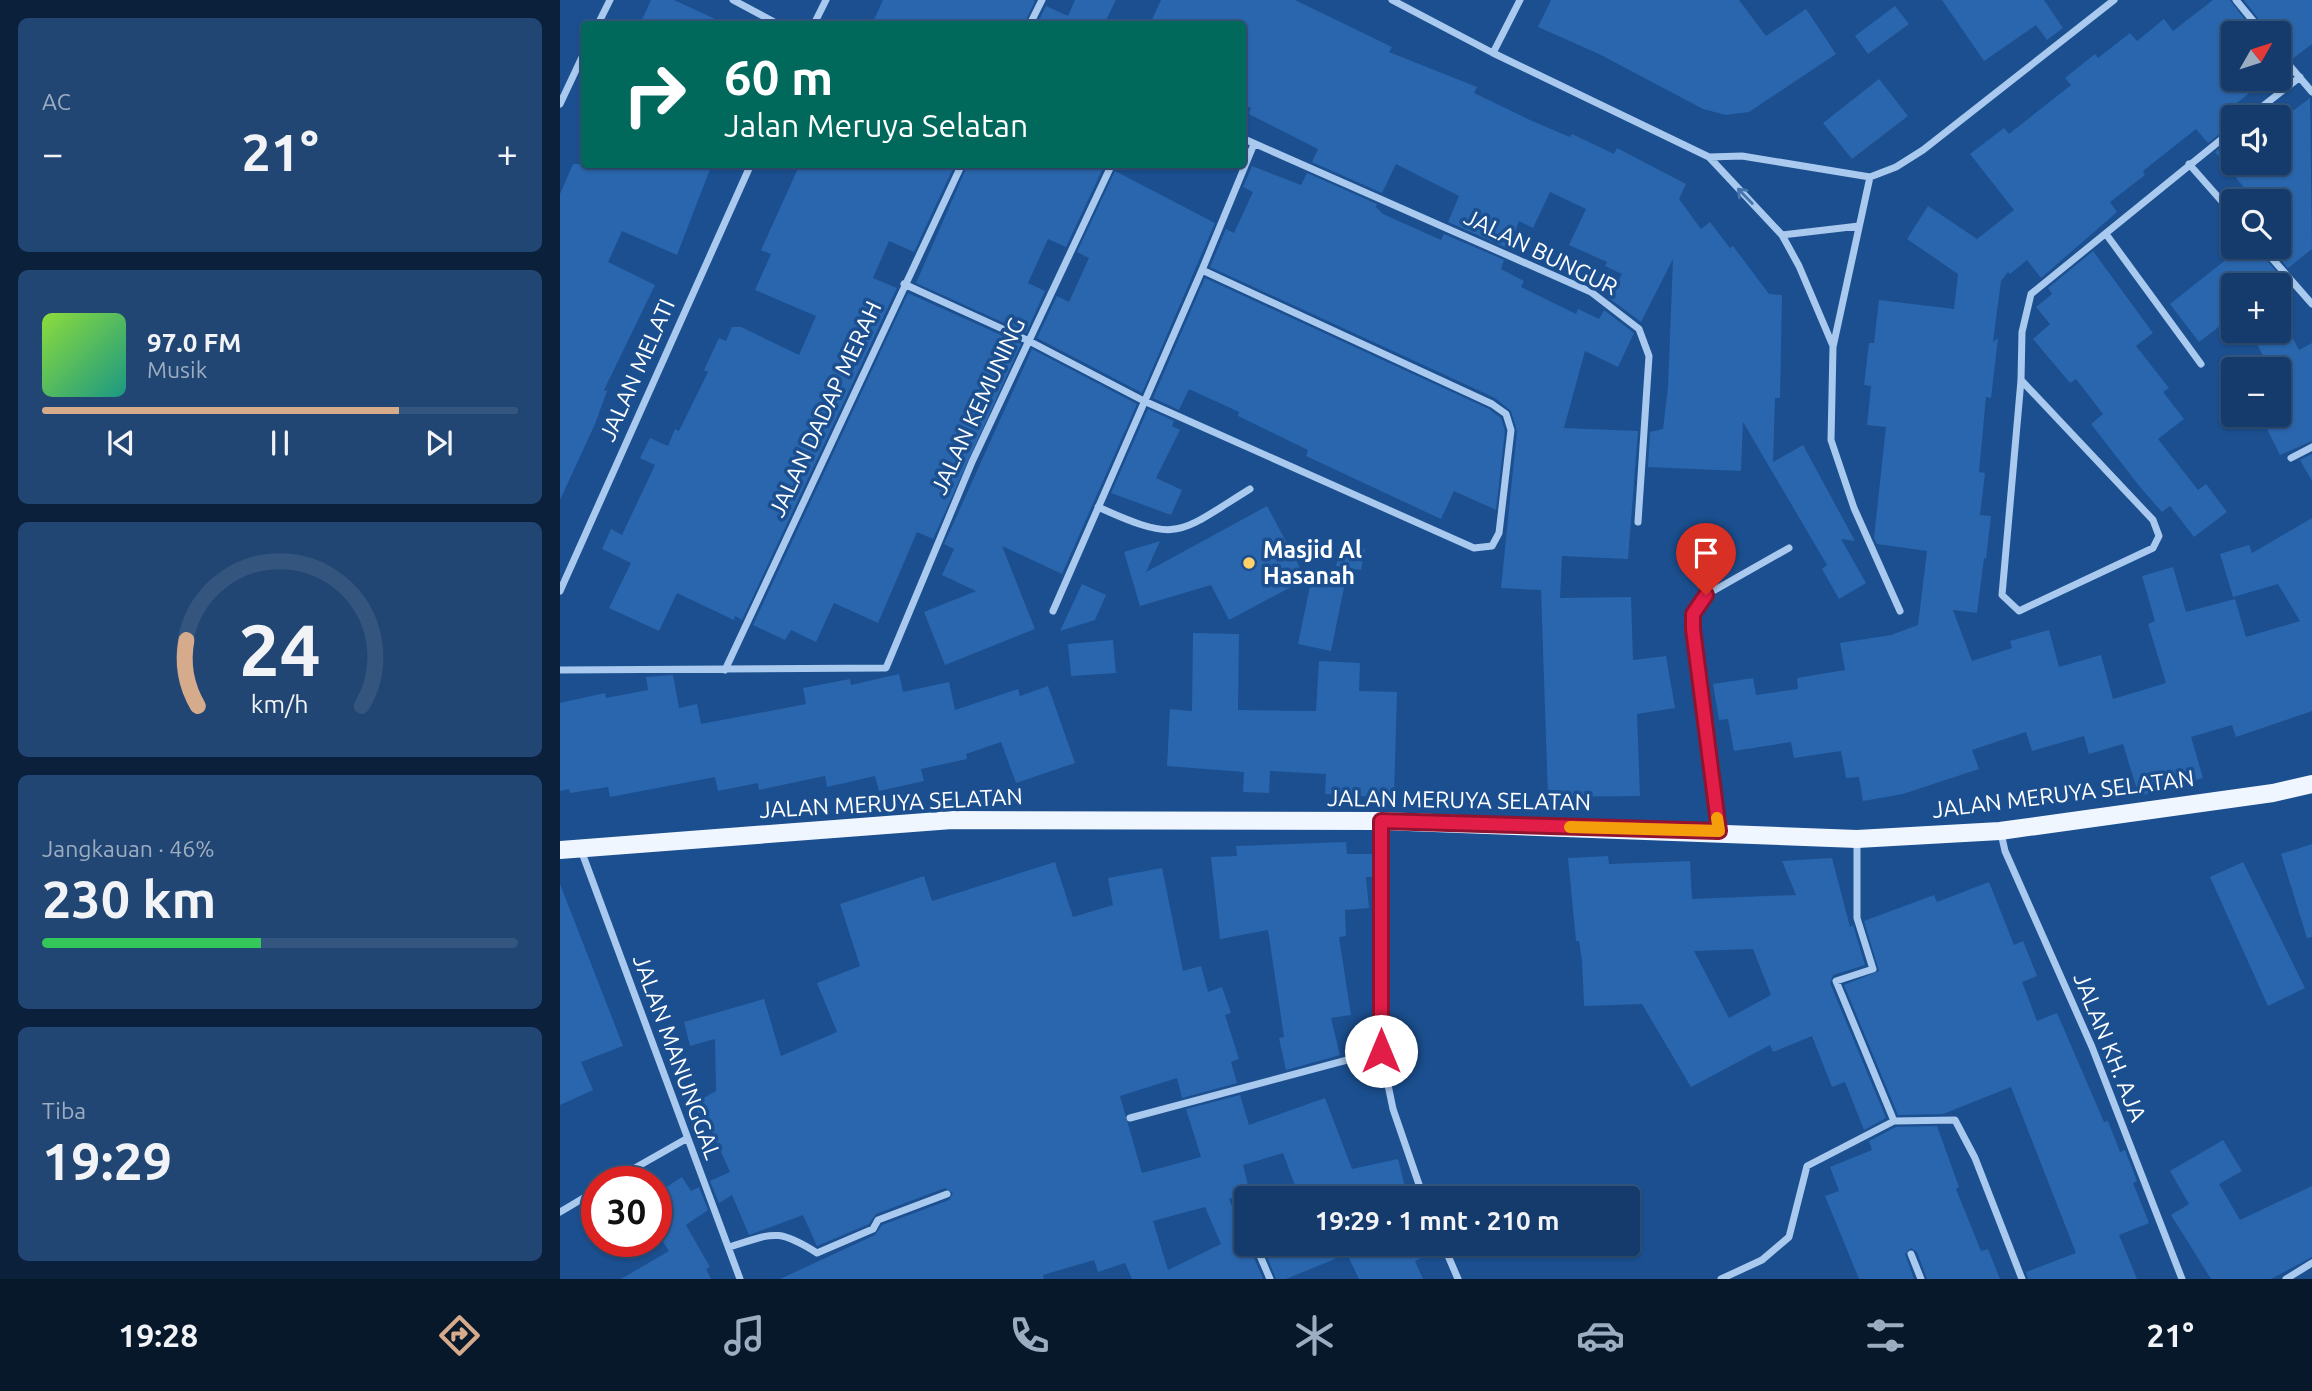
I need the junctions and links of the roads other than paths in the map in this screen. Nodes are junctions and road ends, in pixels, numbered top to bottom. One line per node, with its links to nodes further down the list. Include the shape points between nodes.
1 (610, 0): 9 (street)
2 (733, 0): 10 (street)
3 (826, 0): 11 (street)
4 (1042, 0): 12 (street)
5 (1392, 0): 14 (street)
6 (1520, 0): 14 (street)
7 (2114, 0): 31 (street, via 1923,150)
8 (2236, 0): 13 (street)
9 (600, 21)
10 (772, 21)
11 (816, 21)
12 (1032, 21)
13 (2253, 21)
14 (1493, 53): 24 (street)
15 (581, 59): 19 (street)
16 (2291, 67): 17 (street)
17 (2300, 78): 18 (street); 20 (street)
18 (2312, 92)
19 (560, 104)
20 (2265, 105)
21 (2221, 139): 26 (street)
22 (1246, 140): 23 (street, JALAN BUNGUR)
23 (1254, 144): 25 (street); 49 (street, JALAN BUNGUR, via 1591,292 1639,329 1649,356)
24 (1709, 157): 31 (street, via 1742,156); 35 (street, one-way to 24)
25 (1246, 162)
26 (2189, 164): 32 (street); 34 (street)
27 (749, 168): 51 (street, JALAN MELATI)
28 (960, 168): 38 (street, JALAN DADAP MERAH)
29 (1110, 168): 40 (street, JALAN KEMUNING)
30 (1243, 168): 37 (street)
31 (1870, 177): 33 (street)
32 (2221, 200)
33 (1859, 226): 35 (street); 41 (street)
34 (2106, 234): 42 (street); 43 (street, via 2031,295 2022,332)
35 (1782, 235): 41 (street)
36 (2273, 259): 39 (street)
37 (1202, 270): 44 (street); 44 (street, via 1506,414 1511,430 1499,533 1492,546 1474,548)
38 (904, 284): 40 (street); 55 (street, JALAN DADAP MERAH)
39 (2312, 304)
40 (1029, 341): 44 (street); 55 (street, JALAN KEMUNING, via 967,474 886,668)
41 (1833, 347): 53 (street, via 1831,440 1854,508)
42 (2201, 364)
43 (2021, 380): 43 (street, via 2153,520 2159,537 2153,548 2020,611 2002,595)
44 (1144, 401): 48 (street)
45 (2312, 447): 46 (street)
46 (2291, 458)
47 (1250, 489): 48 (street, via 1192,525 1167,533)
48 (1098, 507): 52 (street)
49 (1638, 522)
50 (1789, 548): 58 (street, via 1706,595 1693,614)
51 (560, 591)
52 (1053, 611)
53 (1900, 611)
54 (560, 670): 55 (street)
55 (725, 670)
56 (2312, 784): 59 (main road, JALAN MERUYA SELATAN)
57 (1381, 821): 58 (main road, JALAN MERUYA SELATAN); 61 (main road, JALAN MERUYA SELATAN, via 952,820); 63 (street)
58 (1719, 831): 60 (main road, JALAN MERUYA SELATAN)
59 (2000, 831): 60 (main road, JALAN MERUYA SELATAN); 83 (street, JALAN KH. AJA, via 2092,1047)
60 (1857, 838): 65 (street, via 1857,918 1873,969 1836,981)
61 (580, 848): 62 (main road, JALAN MERUYA SELATAN); 66 (street, JALAN MANUNGGAL)
62 (560, 850)
63 (1381, 1051): 64 (street); 68 (street)
64 (1130, 1118)
65 (1894, 1121): 80 (street, via 1807,1166 1789,1237 1762,1261); 82 (street, via 1955,1120 1975,1158)
66 (686, 1139): 67 (street); 72 (street, JALAN MANUNGGAL)
67 (638, 1166)
68 (1420, 1186)
69 (947, 1194): 72 (street, via 878,1220 873,1229 817,1253 790,1236 775,1234)
70 (581, 1200): 71 (street)
71 (560, 1212)
72 (729, 1247): 77 (street, JALAN MANUNGGAL)
73 (1911, 1254): 81 (street)
74 (1260, 1256): 78 (street)
75 (1448, 1256): 79 (street)
76 (2312, 1263): 84 (street)
77 (740, 1279)
78 (1270, 1279)
79 (1458, 1279)
80 (1721, 1279)
81 (1921, 1279)
82 (2022, 1279)
83 (2182, 1279)
84 (2286, 1279)

